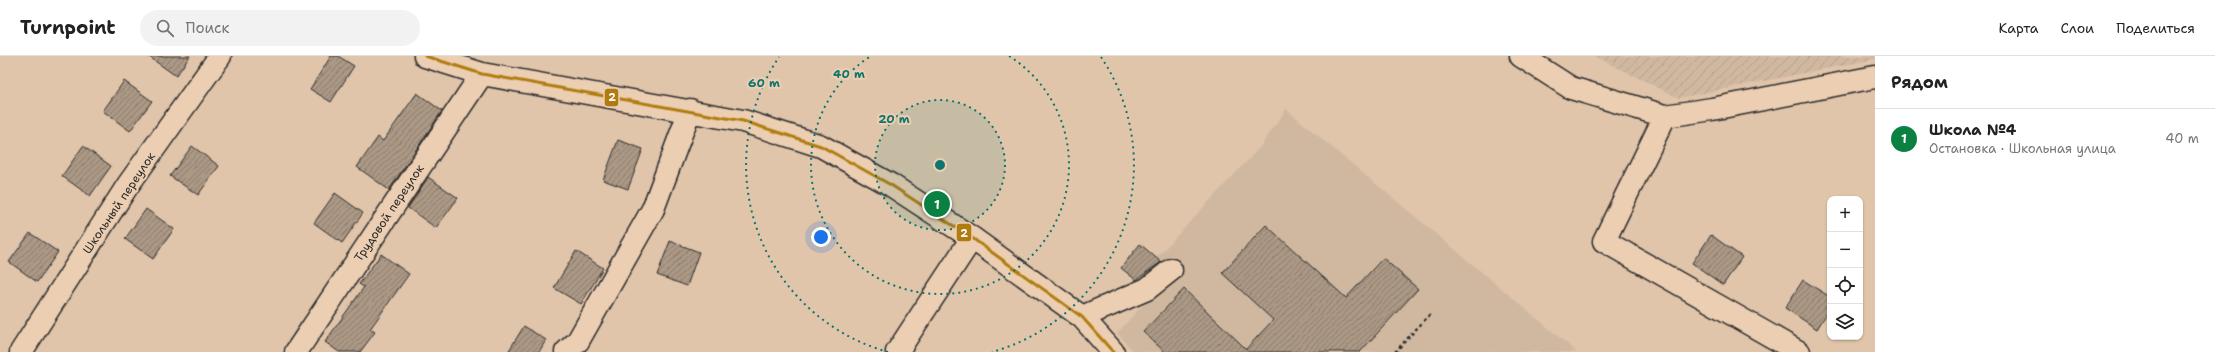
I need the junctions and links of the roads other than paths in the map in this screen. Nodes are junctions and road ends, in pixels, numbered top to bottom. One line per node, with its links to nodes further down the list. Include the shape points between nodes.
1 (220, 56): 11 (street, Школьный переулок, via 128,185)
2 (425, 56): 4 (street)
3 (1520, 56): 7 (street, via 1571,88)
4 (482, 74): 6 (street); 12 (street, Трудовой переулок)
5 (1875, 77): 7 (street)
6 (690, 110): 8 (street, via 743,121 821,146 891,185); 13 (street, via 653,209 578,340)
7 (1665, 116): 16 (street, via 1604,241)
8 (972, 238): 10 (street); 14 (street)
9 (1171, 270): 10 (street, via 1147,289)
10 (1082, 317): 15 (street)
11 (21, 352)
12 (296, 352)
13 (566, 352)
14 (897, 352)
15 (1113, 352)
16 (1799, 352)

